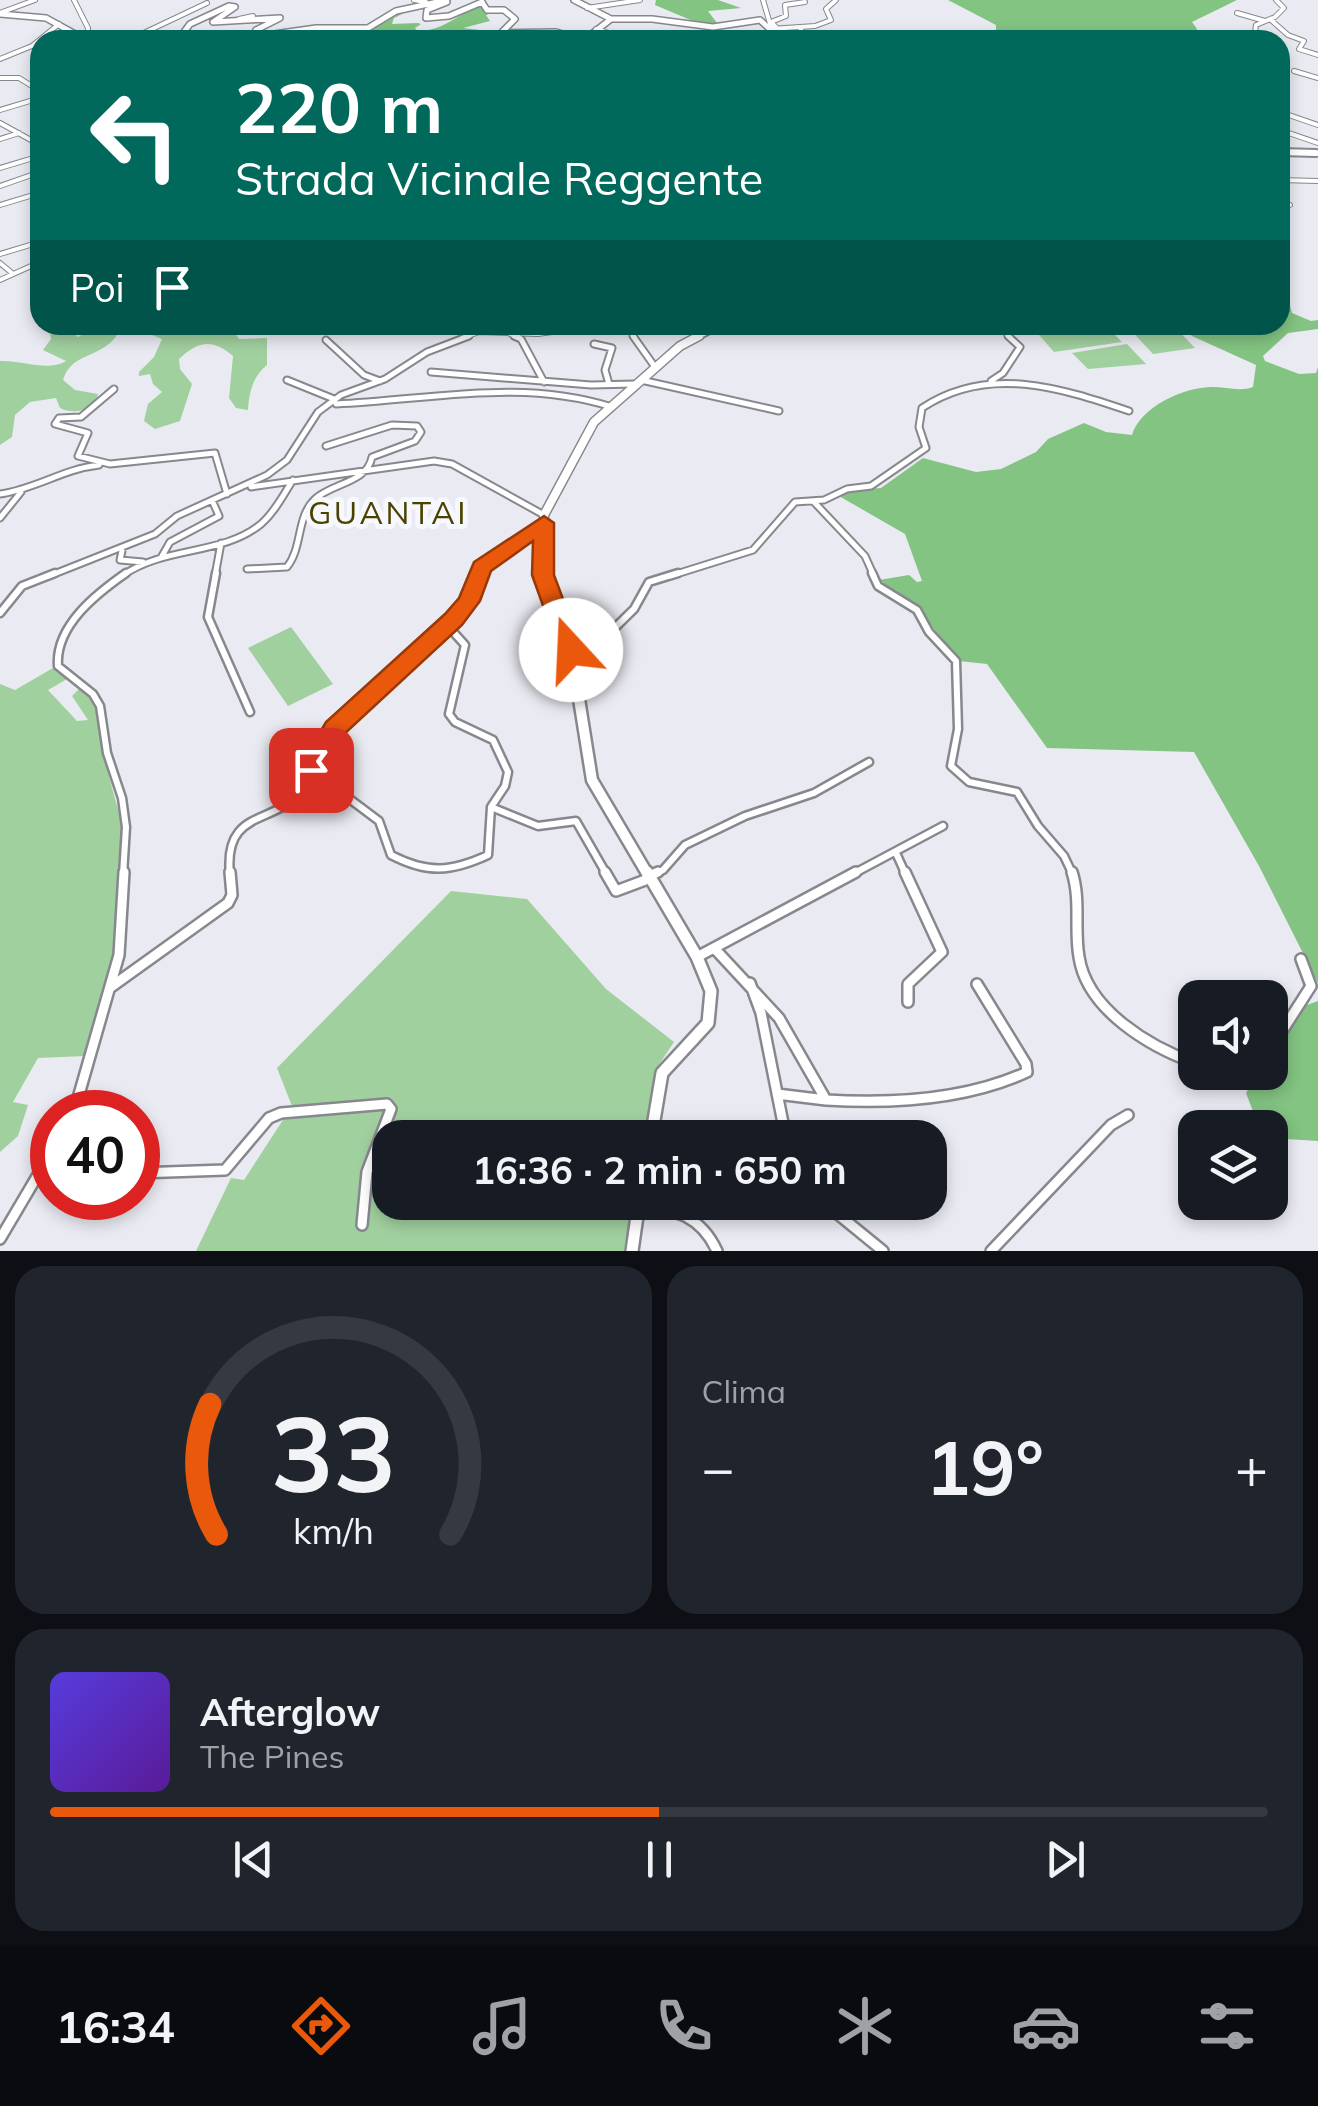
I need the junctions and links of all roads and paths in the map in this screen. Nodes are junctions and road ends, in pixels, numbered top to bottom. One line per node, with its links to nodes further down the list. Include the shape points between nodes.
1 (35, 0): 16 (street)
2 (74, 0): 27 (street)
3 (414, 0): 10 (street)
4 (574, 0): 14 (street)
5 (606, 0): 13 (street)
6 (640, 0): 13 (street)
7 (763, 0): 23 (street)
8 (836, 0): 22 (street, via 826,9 833,19)
9 (1276, 0): 19 (street, via 1284,6)
10 (426, 2): 31 (street, via 365,29); 32 (street, via 447,2 428,10 426,18 482,2 488,10 507,11 515,20)
11 (805, 2): 23 (street, via 785,4 786,16)
12 (207, 3): 28 (street)
13 (602, 6): 14 (street)
14 (586, 8): 18 (street)
15 (1237, 13): 19 (street)
16 (6, 14): 21 (street)
17 (253, 16): 20 (street)
18 (611, 19): 23 (street, via 713,27 757,20); 24 (street)
19 (1268, 20): 36 (street); 37 (street)
20 (223, 23): 29 (street, via 213,22 235,7); 30 (street, via 281,20)
21 (60, 25): 25 (street); 26 (street)
22 (789, 26): 23 (street); 35 (street)
23 (772, 28): 34 (street)
24 (596, 29): 33 (street)
25 (50, 30)
26 (69, 30)
27 (88, 30)
28 (149, 30)
29 (186, 30)
30 (258, 30)
31 (302, 30)
32 (501, 30)
33 (599, 30)
34 (770, 30)
35 (803, 30)
36 (1255, 30)
37 (1281, 30)
38 (1290, 36): 40 (street, via 1304,41 1299,49)
39 (30, 47): 41 (street)
40 (1318, 55)
41 (0, 58)
42 (1294, 71): 44 (street)
43 (0, 78): 45 (street)
44 (1318, 78)
45 (30, 84)
46 (30, 101): 47 (street)
47 (0, 110)
48 (1290, 116): 50 (street)
49 (0, 123): 51 (street)
50 (1318, 126)
51 (20, 133): 53 (street); 54 (street)
52 (1290, 135): 55 (street)
53 (0, 139)
54 (30, 139)
55 (1316, 149): 56 (street)
56 (1290, 152)
57 (30, 159): 58 (street)
58 (0, 168)
59 (30, 176): 62 (street)
60 (1290, 181): 61 (street)
61 (1318, 182)
62 (0, 186)
63 (30, 195): 64 (street)
64 (0, 205)
65 (30, 245): 66 (street)
66 (0, 254)
67 (0, 264): 69 (street)
68 (30, 266): 69 (street)
69 (12, 273): 70 (street)
70 (0, 280)
71 (471, 335): 81 (street, via 426,352)
72 (512, 335): 83 (street, via 520,338)
73 (632, 335): 78 (street)
74 (700, 335): 78 (street)
75 (1007, 335): 82 (street, via 1020,347)
76 (326, 340): 81 (street, via 364,376)
77 (594, 344): 85 (street, via 612,348 605,370)
78 (655, 367): 84 (street)
79 (432, 372): 83 (street)
80 (287, 380): 87 (street)
81 (381, 381): 87 (street)
82 (991, 381): 89 (street, via 1060,388); 100 (street, via 922,408 926,448 886,478)
83 (544, 382): 85 (street)
84 (639, 382): 85 (street); 88 (street); 90 (street)
85 (609, 384)
86 (114, 389): 92 (street, via 81,417 54,424 88,433 78,456)
87 (336, 402): 88 (street, via 491,390 585,398); 95 (street, via 318,412 283,464)
88 (613, 408): 102 (street, via 586,431)
89 (1129, 410)
90 (778, 412)
91 (326, 446): 93 (street, via 392,425 418,426 418,438 372,457)
92 (110, 464): 96 (street, via 72,468); 98 (street, via 215,453)
93 (370, 468): 94 (street); 102 (street, via 445,462); 107 (street, via 316,498 287,568)
94 (293, 480): 95 (street); 103 (street, via 258,526)
95 (246, 488): 98 (street)
96 (26, 490): 97 (street); 101 (street)
97 (0, 494)
98 (227, 494): 99 (street)
99 (212, 500): 104 (street); 105 (street, via 219,516 170,542)
100 (814, 502): 110 (street, via 795,502 750,551 650,582 634,608 583,658 584,690); 126 (street, via 865,556 878,586 912,606 952,655 958,729 951,766 970,784 1020,794 1065,857 1076,888 1086,983 1155,1046)
101 (0, 518)
102 (544, 519): 109 (street, via 482,567 468,601); 110 (street, via 543,575 571,650)
103 (221, 542): 105 (street); 111 (street, via 208,618)
104 (124, 548): 106 (street, via 120,560); 108 (street, via 22,586)
105 (162, 556): 106 (street)
106 (144, 562): 123 (street, via 76,618 55,657 100,706 106,753 126,812 121,942)
107 (247, 569)
108 (0, 613)
109 (447, 626): 113 (street, via 335,728); 114 (street, via 464,645 449,714 493,740 508,772)
110 (578, 697): 117 (street, via 592,780)
111 (250, 712)
112 (869, 762): 117 (street, via 814,793 686,845)
113 (311, 770): 114 (street, via 379,821 391,855 441,874 488,855); 123 (street, via 296,797 237,833 228,857 228,903)
114 (491, 807): 117 (street, via 538,826 576,822 616,891)
115 (944, 826): 116 (street)
116 (896, 853): 118 (street); 124 (street, via 942,952 910,981)
117 (648, 878): 119 (street)
118 (714, 948): 119 (street); 121 (street)
119 (697, 957): 131 (street, via 711,991 708,1023 662,1073)
120 (1301, 959): 125 (street, via 1310,986)
121 (749, 977): 128 (street); 129 (street, via 794,1039)
122 (977, 984): 129 (street, via 1027,1072 940,1094)
123 (111, 987): 127 (street)
124 (908, 1002)
125 (1288, 1021)
126 (1178, 1056)
127 (81, 1090)
128 (777, 1094): 129 (street); 132 (street)
129 (826, 1100)
130 (1128, 1115): 143 (street)
131 (653, 1120)
132 (782, 1120)
133 (160, 1172): 138 (street, via 224,1170 282,1113 387,1104 391,1109 367,1172)
134 (30, 1190): 139 (street)
135 (637, 1220): 140 (street)
136 (699, 1220): 141 (street)
137 (845, 1220): 142 (street)
138 (362, 1226)
139 (0, 1239)
140 (632, 1251)
141 (717, 1251)
142 (883, 1251)
143 (991, 1251)

